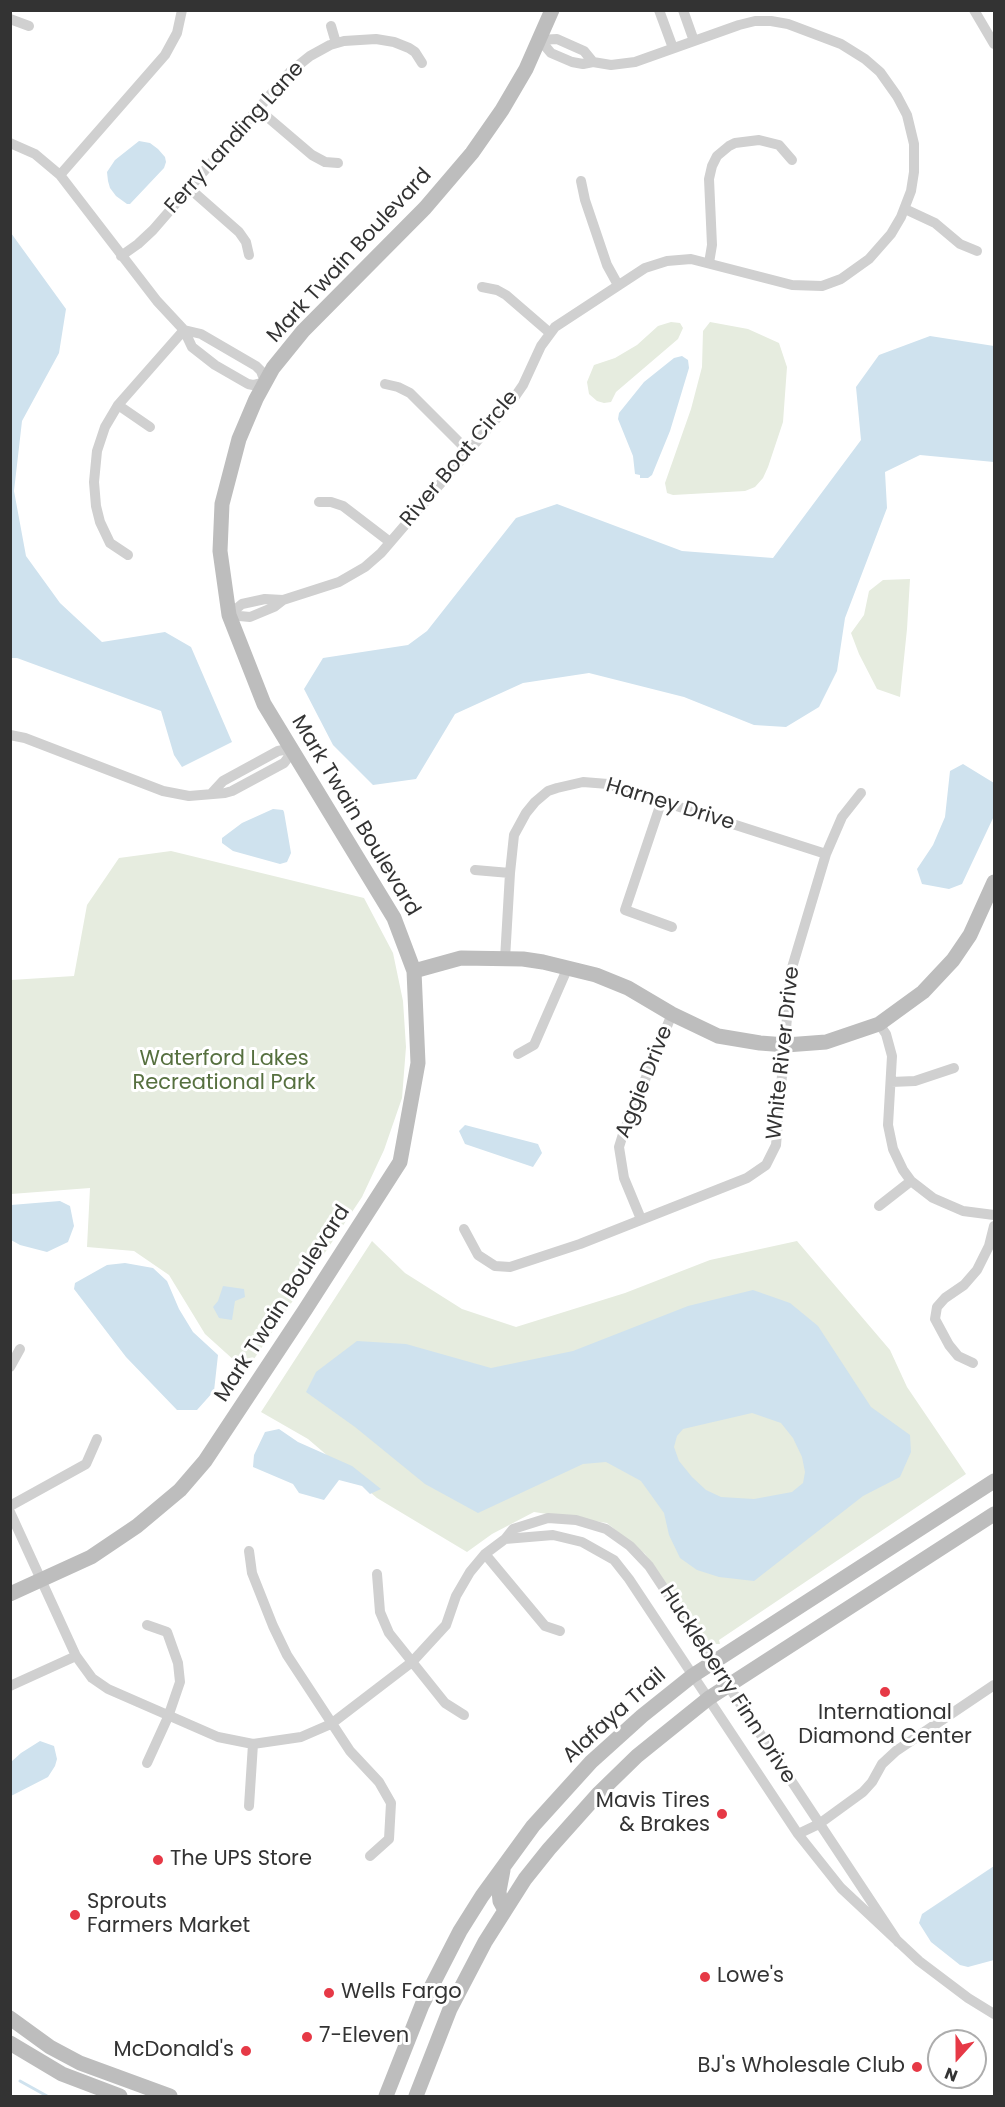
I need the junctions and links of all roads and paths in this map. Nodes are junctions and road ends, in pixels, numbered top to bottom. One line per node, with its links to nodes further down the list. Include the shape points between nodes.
1 (182, 10): 19 (street, via 170,48)
2 (552, 10): 9 (street, Mark Twain Boulevard)
3 (659, 10): 13 (street)
4 (683, 10): 10 (street)
5 (974, 10): 12 (street)
6 (10, 19): 7 (street)
7 (29, 26)
8 (332, 26): 11 (street)
9 (540, 40): 13 (street, River Boat Circle, via 557,39 584,51 593,62 611,65 628,64); 31 (street, Mark Twain Boulevard, via 506,104 463,165 303,331)
10 (694, 41): 13 (street, River Boat Circle); 22 (street, River Boat Circle, via 746,23 780,22 841,44 873,65 897,96 912,134 914,172)
11 (336, 43): 14 (street, Ferry Landing Lane, via 367,39 394,42 415,52); 15 (street, Ferry Landing Lane, via 296,66)
12 (994, 44)
13 (673, 48)
14 (422, 63)
15 (258, 109): 18 (street, via 312,155); 21 (street, Ferry Landing Lane)
16 (10, 143): 19 (street, via 35,154)
17 (792, 160): 26 (street, via 779,145 759,140 735,142 717,156 709,179)
18 (338, 164)
19 (60, 175): 25 (street)
20 (581, 181): 27 (street, via 607,265)
21 (189, 188): 24 (street, via 239,232); 25 (street, Ferry Landing Lane, via 146,237)
22 (905, 209): 23 (street, via 935,223 960,244); 26 (street, River Boat Circle, via 891,234 869,259 841,279 822,286 792,285)
23 (977, 252)
24 (249, 255)
25 (121, 256): 29 (street)
26 (709, 263): 27 (street, River Boat Circle, via 691,259 667,261 645,268)
27 (618, 285): 30 (street, River Boat Circle, via 568,316)
28 (482, 287): 30 (street, via 506,295)
29 (184, 330): 31 (street, via 201,334 256,366); 31 (street, via 192,346 215,365 248,384); 33 (street)
30 (550, 333): 35 (street, River Boat Circle, via 519,392)
31 (265, 382): 39 (street, Mark Twain Boulevard, via 239,439 222,504 220,551)
32 (385, 384): 35 (street, via 410,393)
33 (118, 405): 34 (street); 38 (street, via 97,452 94,494 106,538)
34 (150, 427)
35 (468, 451): 37 (street, River Boat Circle)
36 (319, 502): 37 (street, via 343,506)
37 (390, 542): 39 (street, River Boat Circle, via 374,560 348,578 283,600 243,604)
38 (128, 555)
39 (229, 615): 41 (street, Mark Twain Boulevard, via 264,704)
40 (10, 735): 41 (street, via 163,791 189,796 211,794 224,781 278,751)
41 (293, 752): 51 (street, Mark Twain Boulevard, via 394,918)
42 (861, 793): 44 (street, White River Drive, via 842,817)
43 (661, 803): 44 (street, Harney Drive); 46 (street, Harney Drive, via 594,782 548,791 520,822 514,835); 48 (street, via 625,910)
44 (826, 854): 54 (street, White River Drive, via 791,971)
45 (475, 870): 46 (street)
46 (510, 873): 49 (street, Harney Drive)
47 (994, 882): 53 (street, via 970,935 953,960 923,992)
48 (672, 927)
49 (504, 958): 50 (street); 51 (street, via 461,958)
50 (568, 967): 52 (street, via 628,988); 55 (street, via 534,1045)
51 (414, 971): 76 (street, Mark Twain Boulevard, via 418,1063 400,1162 205,1461 180,1490 137,1526 91,1557)
52 (672, 1014): 54 (street, via 718,1036); 61 (street, Aggie Drive, via 619,1147 624,1178)
53 (879, 1024): 54 (street, via 826,1042); 57 (street, via 892,1056)
54 (786, 1045): 61 (street, White River Drive, via 776,1145 766,1165 747,1178)
55 (518, 1054)
56 (954, 1068): 57 (street, via 915,1081)
57 (891, 1082): 58 (street, via 889,1132 897,1159)
58 (911, 1181): 59 (street); 60 (street, via 947,1205)
59 (879, 1206)
60 (994, 1215)
61 (641, 1219): 63 (street, White River Drive, via 510,1267 495,1266 478,1255)
62 (994, 1226): 65 (street, via 976,1270 937,1306 935,1319 958,1356)
63 (464, 1229)
64 (20, 1349): 66 (street)
65 (973, 1363)
66 (10, 1367)
67 (97, 1439): 69 (street, via 87,1464)
68 (994, 1481): 82 (street, Alafaya Trail)
69 (10, 1506)
70 (10, 1512): 76 (street, Huckleberry Finn Drive)
71 (994, 1514): 84 (street)
72 (505, 1539): 74 (street, Huckleberry Finn Drive); 82 (street, Huckleberry Finn Drive, via 513,1528 548,1518 576,1520 606,1529 649,1566); 83 (street, Huckleberry Finn Drive, via 553,1535 582,1542 614,1560)
73 (249, 1551): 90 (street, via 252,1573 273,1626)
74 (486, 1554): 79 (street, via 545,1626); 81 (street, Huckleberry Finn Drive, via 456,1596 446,1625)
75 (377, 1574): 81 (street, via 380,1612 389,1633)
76 (42, 1580): 77 (street, Mark Twain Boulevard); 80 (street, Huckleberry Finn Drive)
77 (10, 1594)
78 (147, 1625): 89 (street, via 167,1632 178,1663 180,1682)
79 (560, 1631)
80 (76, 1656): 86 (street); 89 (street, Huckleberry Finn Drive, via 92,1678 108,1689)
81 (412, 1662): 88 (street, via 445,1703); 90 (street, Huckleberry Finn Drive)
82 (713, 1663): 83 (street, Alafaya Trail); 84 (street, Huckleberry Finn Drive)
83 (692, 1676): 87 (street, Huckleberry Finn Drive); 97 (street, Alafaya Trail, via 591,1762 544,1813)
84 (728, 1685): 87 (street); 94 (street, Huckleberry Finn Drive)
85 (994, 1685): 94 (street, via 896,1751 863,1792)
86 (10, 1686)
87 (709, 1698): 95 (street, Huckleberry Finn Drive); 98 (street, via 599,1793 549,1849)
88 (465, 1715)
89 (168, 1716): 91 (street, Huckleberry Finn Drive, via 218,1737); 92 (street)
90 (331, 1724): 91 (street, Huckleberry Finn Drive, via 301,1737); 96 (street, via 392,1803 389,1839)
91 (253, 1744): 93 (street)
92 (147, 1763)
93 (249, 1806)
94 (819, 1824): 95 (street); 99 (street, Huckleberry Finn Drive)
95 (798, 1834): 99 (street, Huckleberry Finn Drive, via 841,1888)
96 (370, 1856)
97 (503, 1867): 98 (street, via 499,1891); 105 (street, Alafaya Trail, via 438,1971)
98 (505, 1910): 106 (street, via 454,2000)
99 (898, 1942): 100 (street, Huckleberry Finn Drive)
100 (994, 2014)
101 (10, 2019): 103 (street, via 80,2063)
102 (10, 2043): 104 (street, via 62,2074)
103 (167, 2096)
104 (120, 2097)
105 (386, 2097)
106 (416, 2097)

